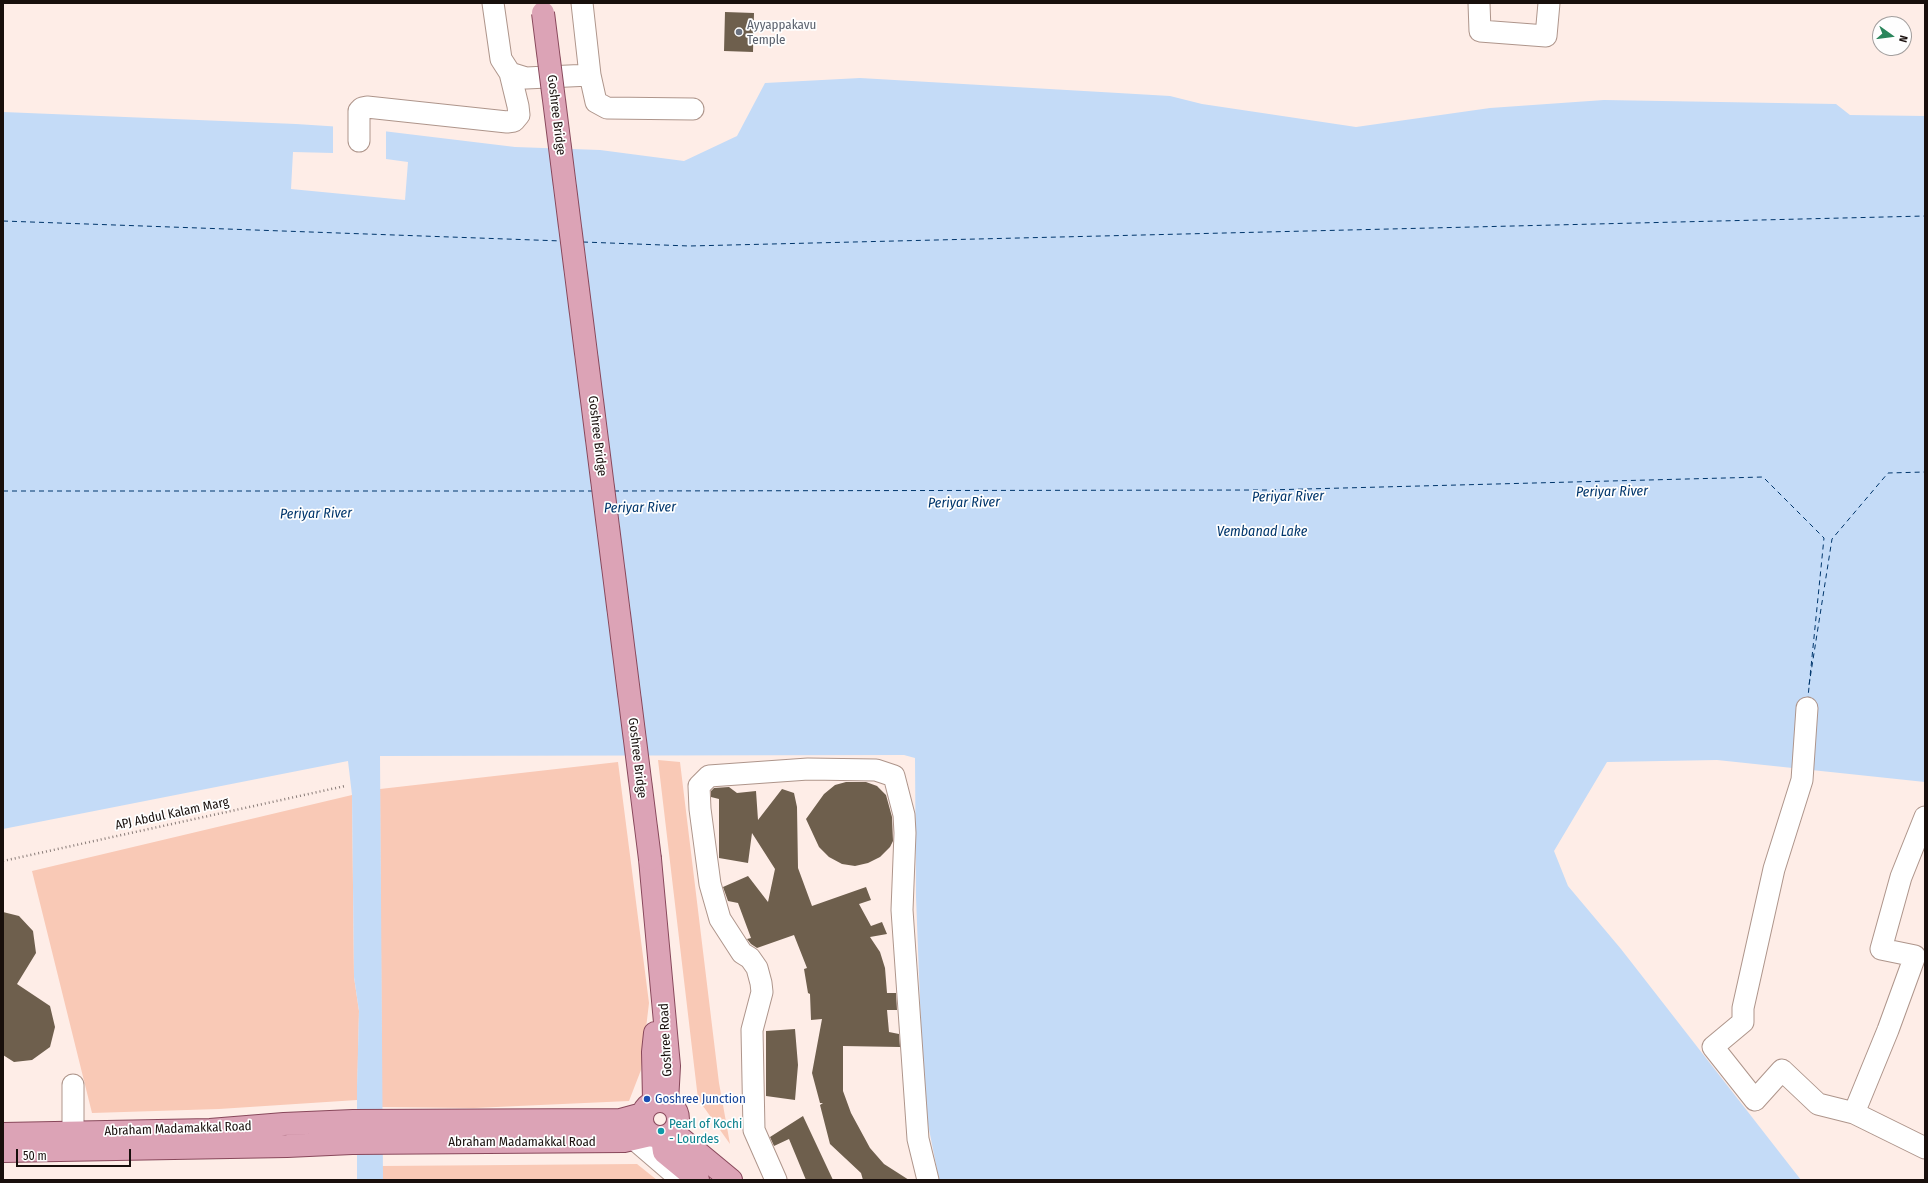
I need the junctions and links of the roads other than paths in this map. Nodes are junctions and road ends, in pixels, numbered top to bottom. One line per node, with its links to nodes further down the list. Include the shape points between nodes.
1 (493, 3): 6 (street, via 501,59)
2 (582, 3): 7 (street)
3 (1479, 3): 4 (street, via 1480,31 1546,36)
4 (1549, 3)
5 (542, 8): 12 (main road, Goshree Bridge, bridge)
6 (510, 73): 7 (street, via 526,78); 9 (street, via 518,106 518,115 514,121 367,107 359,111)
7 (590, 75): 8 (street, via 596,102 607,108)
8 (693, 109)
9 (359, 141)
10 (1808, 708): 15 (street, via 1802,780 1774,869 1743,1008 1743,1022 1713,1047 1755,1100 1782,1070 1818,1104)
11 (1925, 817): 15 (street, via 1901,877 1881,949 1914,956 1888,1030)
12 (650, 859): 14 (main road, Goshree Road, via 669,1066)
13 (73, 1085): 16 (street)
14 (654, 1106): 16 (main road, Abraham Madamakkal Road, via 620,1120 353,1121 210,1130); 18 (main road, via 642,1126); 18 (main road, via 674,1108 678,1116 677,1125)
15 (1854, 1113): 19 (street)
16 (73, 1133): 17 (main road, Abraham Madamakkal Road)
17 (3, 1134)
18 (657, 1139): 20 (main road, Abraham Madamakkal Road); 21 (street); 22 (main road); 23 (main road)
19 (1925, 1148)
20 (3, 1151)
21 (682, 1180)
22 (698, 1180)
23 (731, 1180)
24 (776, 1180): 25 (street, via 754,1130 752,1030 762,992 761,983 757,968 750,958 742,953 720,919 710,884 699,786 709,776 808,769 876,770 894,776 904,815 902,910 918,1139)
25 (928, 1180)

